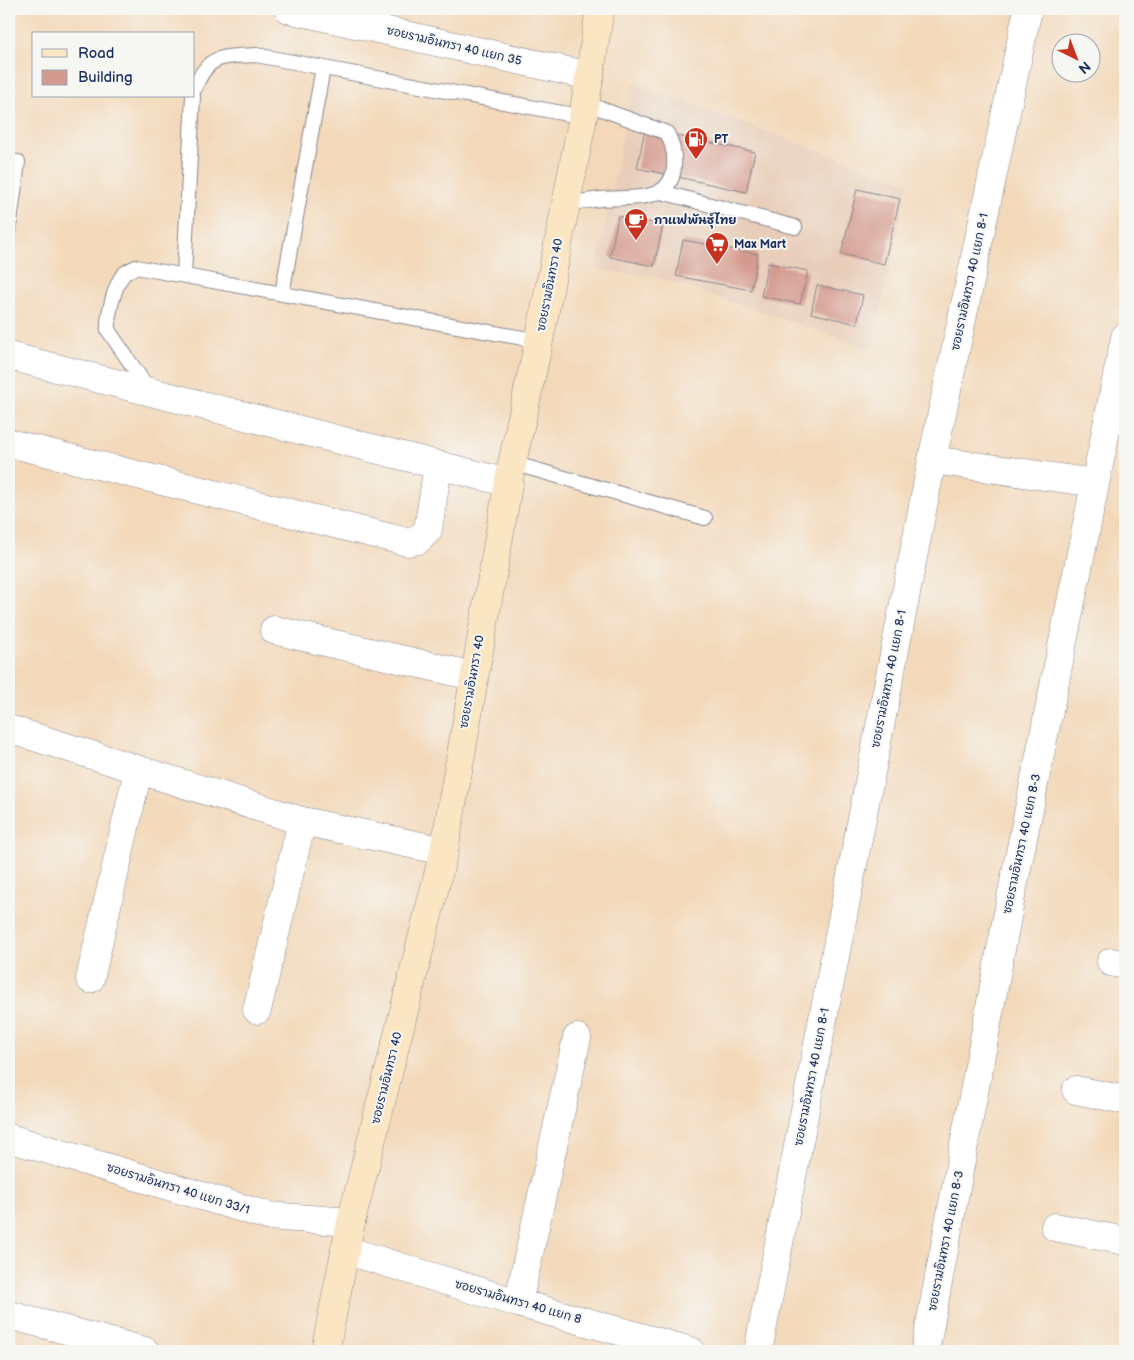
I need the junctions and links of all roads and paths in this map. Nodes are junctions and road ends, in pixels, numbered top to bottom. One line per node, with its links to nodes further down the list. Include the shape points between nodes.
1 (288, 9): 5 (street, ซอยรามอินทรา 40 แยก 35)
2 (600, 9): 5 (street, ซอยรามอินทรา 40)
3 (1028, 9): 21 (street, ซอยรามอินทรา 40 แยก 8-1)
4 (323, 68): 6 (lane, via 256,55 224,57 201,71); 8 (lane); 15 (lane)
5 (590, 76): 8 (street, ซอยรามอินทรา 40)
6 (195, 87)
7 (193, 98): 14 (lane)
8 (584, 110): 10 (lane, via 668,133 675,160 673,176); 11 (street, ซอยรามอินทรา 40)
9 (18, 162): 13 (lane)
10 (661, 192): 11 (lane, via 644,198); 12 (lane)
11 (566, 201): 17 (street, ซอยรามอินทรา 40)
12 (796, 227)
13 (9, 229)
14 (184, 276): 15 (lane); 19 (lane, via 136,267 126,272 117,287 108,330)
15 (282, 294): 17 (lane)
16 (1125, 337): 24 (street, ซอยรามอินทรา 40 แยก 8-3)
17 (539, 341): 23 (street, ซอยรามอินทรา 40)
18 (9, 356): 19 (street)
19 (150, 390): 22 (street)
20 (9, 443): 22 (street, via 408,542 418,540 428,530)
21 (932, 460): 24 (street); 47 (street, ซอยรามอินทรา 40 แยก 8-1)
22 (438, 466): 23 (street)
23 (511, 473): 25 (lane); 27 (street, ซอยรามอินทรา 40)
24 (1096, 483): 48 (street, ซอยรามอินทรา 40 แยก 8-3, via 1008,908)
25 (705, 518)
26 (274, 630): 27 (street)
27 (473, 676): 31 (street, ซอยรามอินทรา 40)
28 (9, 729): 29 (street)
29 (138, 771): 30 (street); 32 (street)
30 (302, 820): 31 (street); 33 (street)
31 (444, 851): 38 (street, ซอยรามอินทรา 40)
32 (90, 979)
33 (257, 1010)
34 (577, 1038): 42 (street)
35 (1076, 1090): 36 (street)
36 (1125, 1100)
37 (9, 1138): 38 (street, ซอยรามอินทรา 40 แยก 33/1, via 268,1216)
38 (351, 1222): 41 (street, ซอยรามอินทรา 40)
39 (1055, 1227): 40 (street)
40 (1125, 1241)
41 (345, 1250): 42 (street, ซอยรามอินทรา 40 แยก 8); 45 (street, ซอยรามอินทรา 40)
42 (518, 1304): 46 (street, ซอยรามอินทรา 40 แยก 8)
43 (9, 1315): 44 (street)
44 (145, 1351)
45 (325, 1351)
46 (692, 1351)
47 (758, 1351)
48 (925, 1351)

